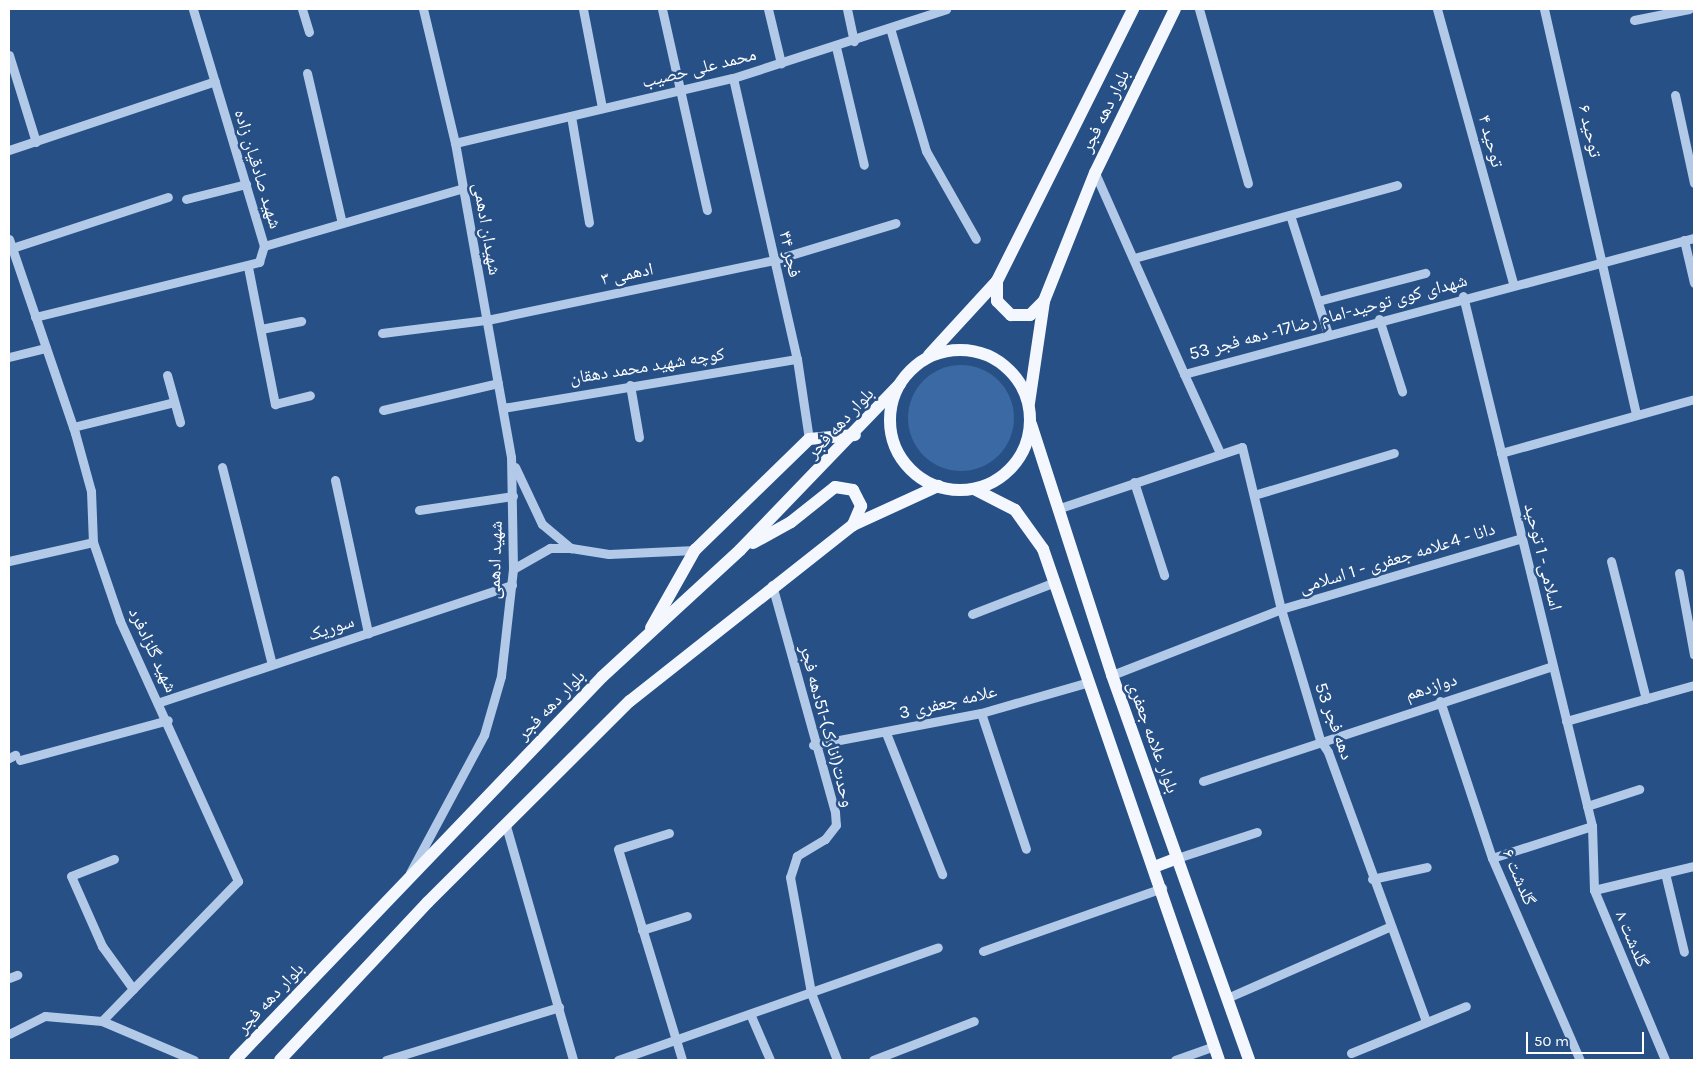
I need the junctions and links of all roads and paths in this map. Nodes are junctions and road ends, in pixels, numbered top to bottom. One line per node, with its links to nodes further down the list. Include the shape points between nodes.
1 (193, 9): 24 (street, شهید صادقیان زاده)
2 (302, 9): 17 (street)
3 (423, 9): 30 (street, شهیدان ادهمی)
4 (583, 9): 27 (street)
5 (662, 9): 25 (street)
6 (768, 9): 21 (street)
7 (847, 9): 18 (street)
8 (946, 9): 16 (street, محمد علی حصیب)
9 (1133, 9): 56 (main road, بلوار دهه فجر)
10 (1175, 9): 33 (main road, بلوار دهه فجر)
11 (1199, 9): 34 (street)
12 (1438, 9): 57 (street, توحید ۴)
13 (1544, 9): 53 (street, توحید ۶)
14 (1689, 9): 15 (street)
15 (1634, 20)
16 (890, 28): 18 (street, محمد علی حصیب); 46 (street, via 926,150)
17 (309, 32)
18 (854, 41): 19 (street, محمد علی حصیب)
19 (836, 47): 21 (street, محمد علی حصیب); 32 (street)
20 (9, 55): 29 (street)
21 (781, 63): 23 (street, محمد علی حصیب)
22 (307, 73): 44 (street)
23 (733, 78): 25 (street, محمد علی حصیب); 52 (street, فجر ۴۴)
24 (215, 81): 29 (street); 36 (street, شهید صادقیان زاده)
25 (680, 90): 27 (street, محمد علی حصیب); 41 (street)
26 (1675, 95): 35 (street)
27 (602, 108): 28 (street, محمد علی حصیب)
28 (570, 116): 30 (street, محمد علی حصیب); 43 (street)
29 (36, 142): 31 (street)
30 (455, 143): 38 (street, شهیدان ادهمی)
31 (9, 150)
32 (864, 165)
33 (1094, 172): 51 (street, شهدای کوی توحید-امام رضا17- دهه فجر 53); 60 (main road, بلوار دهه فجر)
34 (1248, 183)
35 (1694, 183)
36 (246, 184): 40 (street); 50 (street, شهید صادقیان زاده)
37 (1397, 185): 42 (street)
38 (463, 188): 44 (street); 63 (street, شهیدان ادهمی)
39 (168, 197): 49 (street)
40 (186, 199)
41 (707, 210)
42 (1290, 215): 51 (street); 61 (street)
43 (589, 222)
44 (342, 223): 50 (street)
45 (896, 223): 52 (street, ادهمی ۳)
46 (976, 238)
47 (1694, 238): 48 (street, شهدای کوی توحید-امام رضا17- دهه فجر 53)
48 (1684, 240): 53 (street, شهدای کوی توحید-امام رضا17- دهه فجر 53); 58 (street)
49 (10, 243): 62 (street, شهید گلزادفرد)
50 (264, 246): 54 (street, شهید صادقیان زاده, via 258,262)
51 (1134, 258): 73 (street, شهدای کوی توحید-امام رضا17- دهه فجر 53)
52 (774, 260): 63 (street, ادهمی ۳); 71 (street, فجر ۴۴)
53 (1604, 261): 57 (street, شهدای کوی توحید-امام رضا17- دهه فجر 53); 85 (street, توحید ۶)
54 (248, 267): 62 (street); 66 (street)
55 (1425, 273): 61 (street)
56 (997, 281): 60 (main road, via 997,301 1011,315 1030,315); 72 (main road, بلوار دهه فجر)
57 (1513, 283): 59 (street, شهدای کوی توحید-امام رضا17- دهه فجر 53)
58 (1694, 283)
59 (1463, 296): 64 (street, شهدای کوی توحید-امام رضا17- دهه فجر 53); 94 (street, اسلامی- 1 توحید)
60 (1044, 301): 82 (main road, بلوار دهه فجر)
61 (1318, 301): 68 (street)
62 (35, 317): 69 (street, شهید گلزادفرد)
63 (487, 320): 67 (street, ادهمی ۳); 75 (street, شهیدان ادهمی)
64 (1379, 320): 68 (street, شهدای کوی توحید-امام رضا17- دهه فجر 53); 78 (street)
65 (301, 321): 66 (street)
66 (261, 329): 79 (street, via 275,404)
67 (382, 333)
68 (1328, 334): 73 (street, شهدای کوی توحید-امام رضا17- دهه فجر 53)
69 (46, 348): 70 (street); 88 (street, شهید گلزادفرد)
70 (9, 356)
71 (796, 358): 77 (street, کوچه شهید محمد دهقان); 91 (street, فجر ۴۴)
72 (926, 359): 76 (main road); 82 (main road, via 962,350 997,360 1012,372)
73 (1184, 374): 92 (street)
74 (167, 375): 81 (street)
75 (498, 383): 83 (street, شهیدان ادهمی); 84 (street)
76 (900, 384): 89 (main road, بلوار دهه فجر); 99 (main road, via 893,400 892,436 908,467)
77 (630, 385): 83 (street, کوچه شهید محمد دهقان); 90 (street)
78 (1402, 391)
79 (310, 395)
80 (1694, 399): 85 (street)
81 (174, 402): 86 (street); 88 (street)
82 (1029, 405): 87 (main road)
83 (503, 408): 95 (street, شهیدان ادهمی)
84 (383, 410)
85 (1636, 414): 94 (street)
86 (180, 422)
87 (1031, 424): 100 (main road, via 1019,459 992,483); 103 (main road, بلوار علامه جعفری)
88 (73, 427): 107 (street, شهید گلزادفرد, via 91,491)
89 (855, 435): 91 (main road); 110 (main road, بلوار دهه فجر)
90 (639, 437)
91 (809, 439): 109 (main road)
92 (1220, 453): 98 (street); 101 (street, دهه فجر 53, via 1242,447)
93 (1394, 453): 101 (street)
94 (1502, 453): 106 (street, اسلامی- 1 توحید)
95 (512, 457): 102 (street, شهید ادهمی); 108 (street, via 524,492 542,524)
96 (222, 467): 124 (street)
97 (334, 480): 121 (street)
98 (1134, 482): 103 (street); 115 (street)
99 (938, 486): 100 (main road); 105 (main road)
100 (974, 489): 116 (main road, via 1015,510 1043,549)
101 (1254, 495): 119 (street, دهه فجر 53)
102 (514, 496): 104 (street); 113 (street, شهید ادهمی)
103 (1056, 509): 126 (main road, بلوار علامه جعفری)
104 (419, 510)
105 (853, 525): 110 (main road, via 861,506 853,490 835,487 791,522); 118 (main road)
106 (1522, 538): 119 (street, دانا - 4علامه جعفری - 1 اسلامی); 125 (street, اسلامی- 1 توحید)
107 (93, 542): 111 (street); 131 (street, شهید گلزادفرد, via 120,621)
108 (571, 548): 109 (street, via 609,554); 113 (street, via 543,551)
109 (695, 550): 122 (main road)
110 (740, 550): 122 (main road, بلوار دهه فجر)
111 (9, 561)
112 (1611, 561): 129 (street)
113 (513, 569): 117 (street, شهید ادهمی)
114 (1679, 573): 123 (street)
115 (1164, 574)
116 (1055, 582): 120 (street); 127 (main road)
117 (512, 585): 121 (street, سوریک); 155 (street, شهید ادهمی, via 501,676 484,735)
118 (772, 585): 137 (street, وحدت(انارک)-51دهه فجر); 142 (main road, via 630,701)
119 (1281, 609): 126 (street, دانا - 4علامه جعفری - 1 اسلامی); 136 (street, دهه فجر 53)
120 (972, 614)
121 (368, 633): 124 (street, سوریک)
122 (645, 638): 155 (main road, بلوار دهه فجر)
123 (1694, 655)
124 (272, 664): 131 (street, سوریک)
125 (1553, 666): 130 (street, دوازدهم); 134 (street, اسلامی- 1 توحید)
126 (1112, 675): 147 (main road, بلوار علامه جعفری)
127 (1089, 682): 132 (street, علامه جعفری 3); 150 (main road)
128 (1694, 685): 129 (street)
129 (1646, 699): 134 (street)
130 (1440, 701): 136 (street, دوازدهم); 148 (street, گلدشت ۶)
131 (160, 702): 133 (street, شهید گلزادفرد)
132 (981, 713): 135 (street, علامه جعفری 3); 146 (street)
133 (168, 720): 138 (street); 165 (street, شهید گلزادفرد, via 238,881)
134 (1566, 722): 141 (street, اسلامی- 1 توحید)
135 (886, 733): 137 (street, علامه جعفری 3); 154 (street)
136 (1320, 740): 139 (street, دوازدهم); 156 (street, دهه فجر 53, via 1328,752)
137 (813, 745): 166 (street, وحدت(انارک)-51دهه فجر, via 836,825 825,839 797,856 790,877)
138 (15, 758)
139 (1203, 781)
140 (1639, 789): 141 (street)
141 (1587, 806): 143 (street, اسلامی- 1 توحید)
142 (506, 826): 169 (street); 181 (main road, via 428,902)
143 (1592, 826): 148 (street); 158 (street, گلدشت ۸)
144 (1258, 832): 147 (street)
145 (669, 833): 161 (street, via 618,849)
146 (1026, 849)
147 (1178, 858): 150 (main road); 167 (main road, بلوار علامه جعفری)
148 (1492, 858): 192 (street, گلدشت ۶)
149 (114, 860): 165 (street, via 71,876 102,946)
150 (1154, 866): 157 (main road)
151 (1694, 866): 153 (street)
152 (1427, 867): 156 (street)
153 (1665, 873): 158 (street); 164 (street)
154 (942, 874)
155 (406, 878): 180 (main road, بلوار دهه فجر)
156 (1372, 879): 160 (street, دهه فجر 53)
157 (1162, 888): 163 (street); 176 (main road)
158 (1594, 890): 193 (street, گلدشت ۸)
159 (687, 916): 161 (street)
160 (1388, 927): 167 (street); 172 (street, دهه فجر 53)
161 (642, 930): 175 (street)
162 (938, 947): 166 (street)
163 (982, 951)
164 (1684, 952)
165 (133, 989): 171 (street, شهید گلزادفرد)
166 (811, 993): 170 (street); 187 (street, وحدت(انارک)-51دهه فجر)
167 (1227, 998): 191 (main road, بلوار علامه جعفری)
168 (1466, 1006): 172 (street)
169 (559, 1007): 178 (street); 183 (street)
170 (751, 1016): 175 (street); 186 (street)
171 (102, 1020): 174 (street, via 45,1016); 179 (street)
172 (1426, 1021): 177 (street)
173 (974, 1022): 188 (street)
174 (9, 1034)
175 (676, 1041): 184 (street); 185 (street)
176 (1214, 1046): 189 (street); 190 (main road)
177 (1351, 1053)
178 (405, 1057): 182 (street)
179 (194, 1060)
180 (235, 1060)
181 (280, 1060)
182 (386, 1060)
183 (573, 1060)
184 (618, 1060)
185 (682, 1060)
186 (770, 1060)
187 (837, 1060)
188 (873, 1060)
189 (1175, 1060)
190 (1219, 1060)
191 (1249, 1060)
192 (1580, 1060)
193 (1665, 1060)

